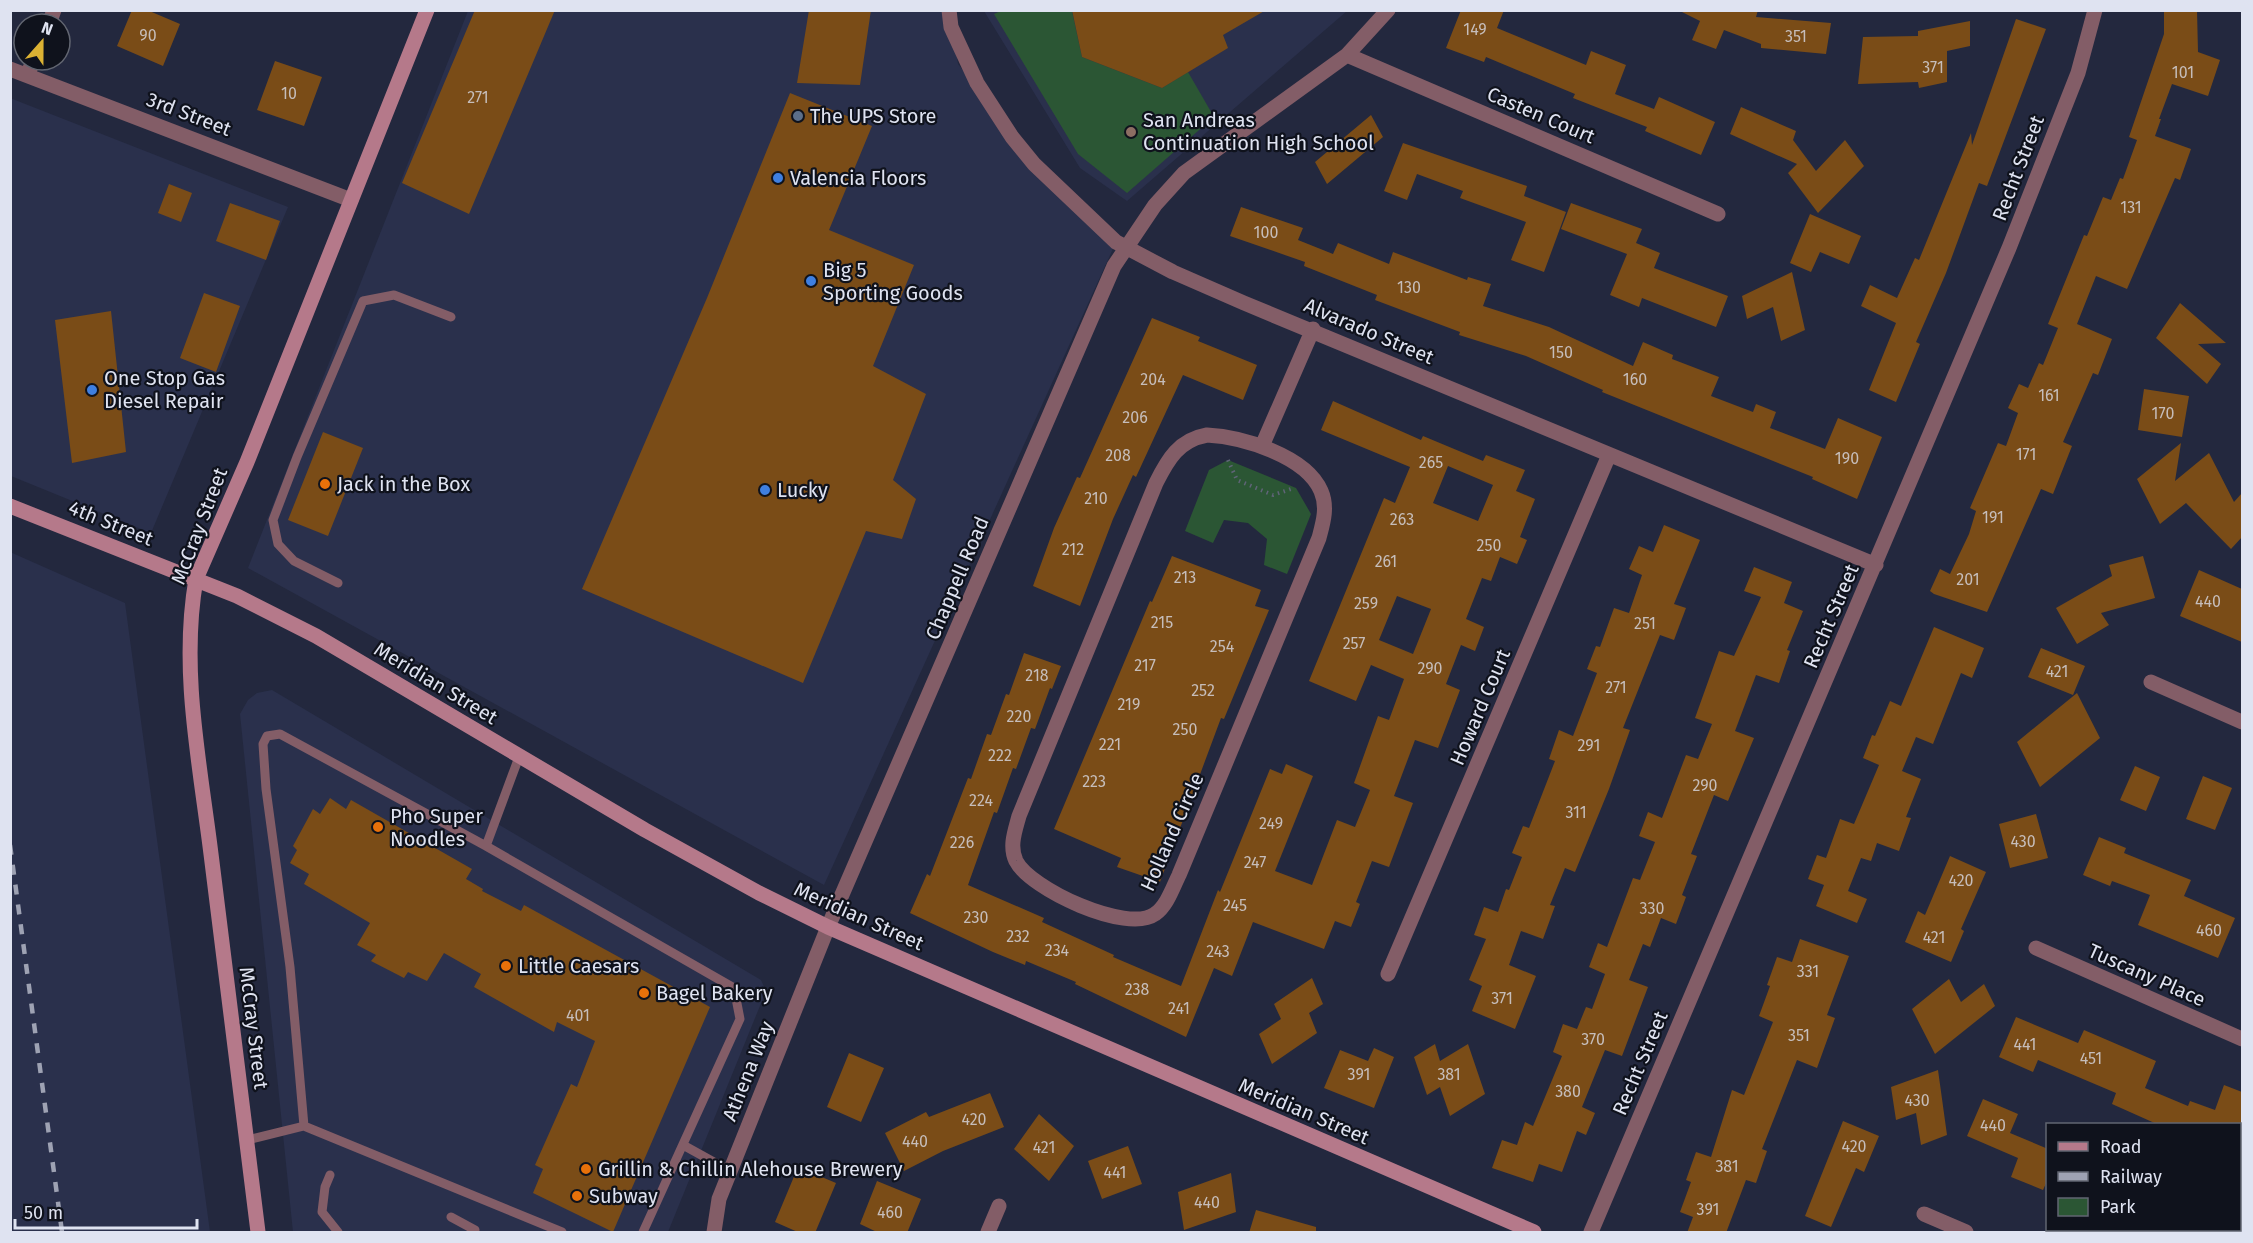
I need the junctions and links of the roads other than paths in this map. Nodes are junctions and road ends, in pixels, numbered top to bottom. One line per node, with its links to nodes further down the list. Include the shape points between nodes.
1 (427, 10): 9 (street, McCray Street)
2 (949, 10): 11 (street, Alvarado Street, via 951,27 964,58 1012,137 1034,164 1116,242)
3 (1388, 10): 5 (street, Chappell Road)
4 (2095, 10): 17 (street, Recht Street, via 2078,73 2009,249)
5 (1347, 55): 10 (street, Casten Court); 11 (street, Chappell Road, via 1184,173)
6 (10, 69): 8 (street, 3rd Street)
7 (28, 72): 8 (street)
8 (27, 75): 9 (street, 3rd Street)
9 (351, 200): 18 (street, McCray Street)
10 (1718, 214)
11 (1127, 246): 13 (street, Alvarado Street, via 1173,272); 24 (street, Chappell Road, via 1114,266)
12 (451, 316): 19 (lane, via 394,295 363,301 297,456 273,520 278,544 294,561)
13 (1312, 329): 14 (street); 15 (street, Alvarado Street)
14 (1262, 446): 14 (street, Holland Circle, via 1230,436 1207,435 1181,445 1169,458 1019,816 1012,851 1020,868 1051,890 1103,914 1140,920 1163,906 1319,538 1323,499 1315,481)
15 (1609, 455): 17 (street, Alvarado Street); 26 (street, Howard Court)
16 (10, 506): 18 (street, 4th Street)
17 (1876, 565): 44 (street, Recht Street)
18 (196, 579): 22 (street, Meridian Street, via 316,636); 29 (street, McCray Street, via 189,662)
19 (338, 583)
20 (2151, 682): 21 (street)
21 (2242, 722)
22 (519, 757): 23 (lane); 24 (street, Meridian Street, via 759,893)
23 (486, 846): 28 (lane, via 280,734 267,736 262,744 266,789 290,967); 30 (lane, via 734,988 740,1019)
24 (828, 927): 31 (street, Athena Way); 43 (street, Meridian Street)
25 (2036, 948): 27 (street, Tuscany Place)
26 (1388, 974)
27 (2242, 1039)
28 (304, 1126): 29 (lane); 39 (lane)
29 (247, 1140): 37 (street, McCray Street)
30 (683, 1145): 31 (lane); 40 (lane)
31 (730, 1171): 41 (street, Athena Way, via 719,1199)
32 (330, 1174): 38 (lane, via 324,1187 322,1212)
33 (999, 1206): 42 (street)
34 (1924, 1214): 45 (street)
35 (451, 1217): 36 (lane)
36 (475, 1230)
37 (258, 1233)
38 (338, 1233)
39 (562, 1233)
40 (643, 1233)
41 (714, 1233)
42 (988, 1233)
43 (1534, 1233)
44 (1591, 1233)
45 (1966, 1233)

